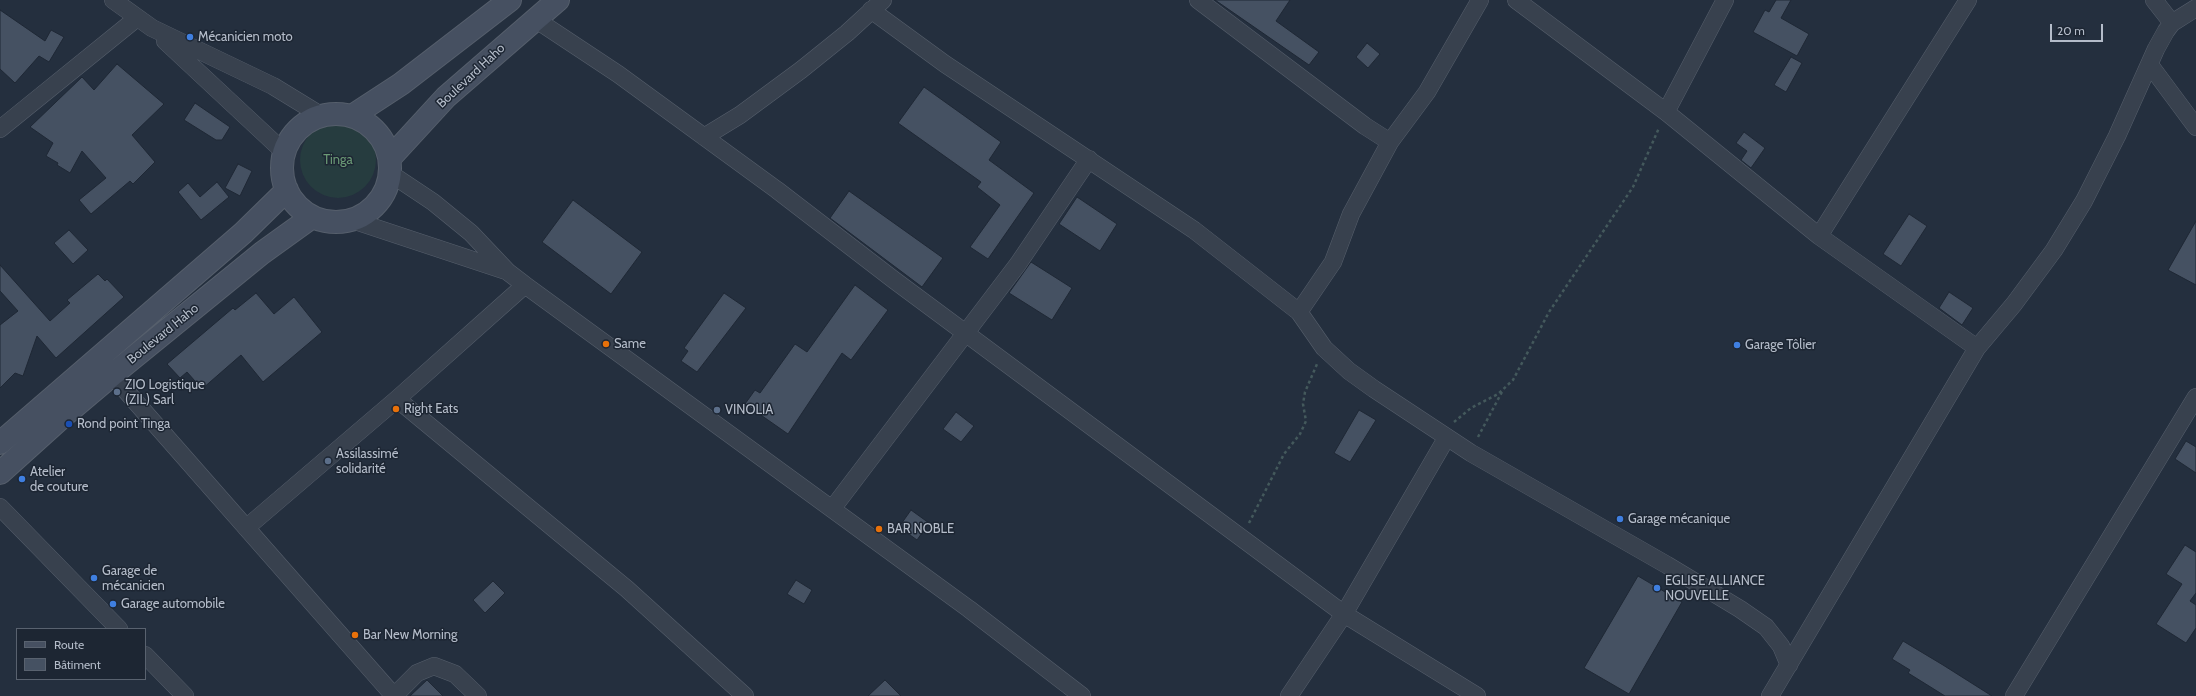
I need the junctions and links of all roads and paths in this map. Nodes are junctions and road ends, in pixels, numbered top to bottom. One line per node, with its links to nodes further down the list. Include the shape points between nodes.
1 (114, 0): 12 (street)
2 (510, 0): 19 (main road, via 401,84)
3 (558, 0): 13 (main road, Boulevard Haho)
4 (1198, 0): 23 (street, via 1364,126)
5 (1480, 0): 23 (street, via 1427,92)
6 (1516, 0): 17 (street)
7 (1725, 0): 17 (street)
8 (1968, 0): 30 (street)
9 (2154, 0): 14 (street)
10 (877, 5): 22 (street, via 801,70 740,115); 25 (street, via 945,64)
11 (2196, 8): 14 (street)
12 (137, 18): 15 (street); 20 (street)
13 (535, 19): 22 (street, via 618,74); 26 (main road, Boulevard Haho, via 446,97)
14 (2172, 23): 16 (street, via 2156,49)
15 (152, 28): 18 (street, via 274,86); 24 (street)
16 (2150, 65): 21 (street); 36 (street, via 2084,202 2054,250)
17 (1666, 112): 30 (street); 38 (path, via 1633,187 1550,312 1513,380)
18 (322, 116): 19 (main road); 24 (main road, via 302,126)
19 (352, 116): 26 (main road, via 377,132 385,144)
20 (1, 127)
21 (2196, 127)
22 (704, 137): 34 (street)
23 (1390, 142): 33 (street, via 1351,214 1333,262)
24 (284, 152): 27 (main road, via 282,170)
25 (1089, 159): 33 (street, via 1194,230); 34 (street, via 1018,264)
26 (390, 166): 29 (main road, via 387,189 378,203 362,217); 31 (street, via 471,233)
27 (287, 190): 28 (main road, via 298,207); 42 (main road, Boulevard Haho, via 243,233)
28 (312, 217): 29 (main road, via 332,222); 37 (main road, Boulevard Haho, via 262,253)
29 (352, 220): 31 (street)
30 (1819, 236): 36 (street)
31 (508, 272): 32 (street)
32 (525, 286): 40 (street); 46 (street)
33 (1299, 312): 35 (street)
34 (964, 332): 46 (street); 48 (street)
35 (1324, 348): 41 (street, via 1348,371); 48 (path, via 1305,392 1303,404 1306,421 1300,434 1284,454)
36 (1977, 348): 52 (street)
37 (112, 375): 44 (main road, Boulevard Haho); 47 (street)
38 (1504, 388): 41 (path, via 1498,394 1470,408 1456,420); 43 (path)
39 (2196, 396): 60 (street)
40 (397, 399): 47 (street); 57 (street, via 627,589)
41 (1447, 437): 43 (street); 49 (street)
42 (0, 443)
43 (1472, 453): 52 (street, via 1740,609 1766,627 1781,646)
44 (0, 473)
45 (0, 507): 50 (street)
46 (832, 509): 54 (street, via 968,609)
47 (246, 528): 56 (street, via 394,696 417,674 434,666 455,674)
48 (1241, 538): 49 (street)
49 (1344, 614): 58 (street); 59 (street)
50 (118, 628)
51 (146, 656): 55 (street)
52 (1789, 665): 53 (street)
53 (1775, 694)
54 (1077, 695)
55 (185, 696)
56 (478, 696)
57 (745, 696)
58 (1289, 696)
59 (1477, 696)
60 (2014, 696)

